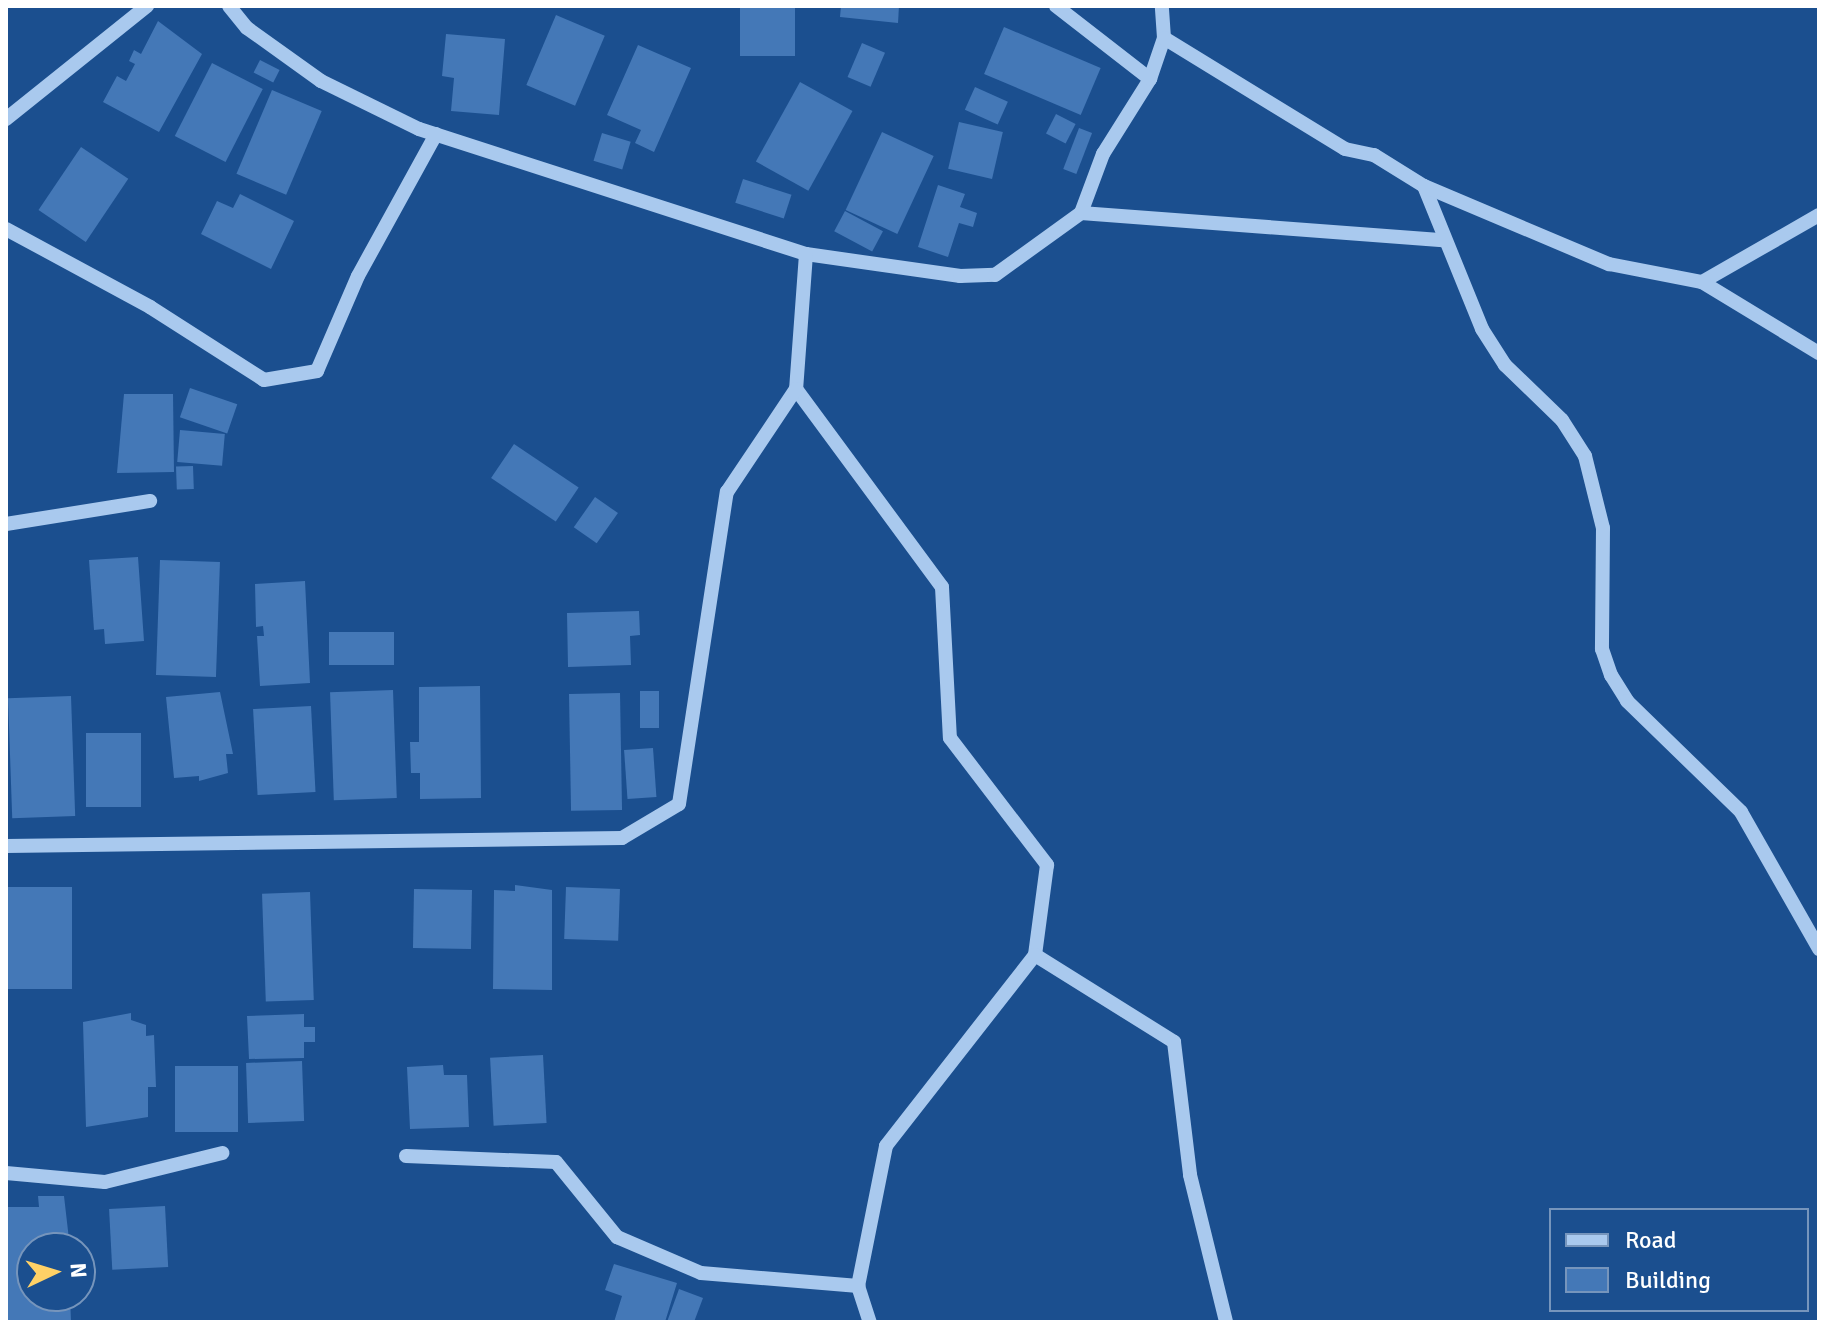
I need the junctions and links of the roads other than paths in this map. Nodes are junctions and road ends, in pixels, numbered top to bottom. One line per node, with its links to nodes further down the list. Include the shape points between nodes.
1 (147, 6): 7 (street)
2 (229, 6): 8 (street, via 247,28 321,81)
3 (1056, 6): 6 (street)
4 (1162, 6): 5 (street)
5 (1164, 38): 6 (street); 9 (street, via 1345,149 1374,155)
6 (1150, 79): 10 (street, via 1103,154)
7 (6, 119)
8 (436, 134): 12 (street, via 358,276 317,371 264,380 150,307); 14 (street)
9 (1424, 186): 13 (street); 15 (street, via 1609,264)
10 (1081, 213): 13 (street); 14 (street, via 995,275)
11 (1819, 215): 15 (street)
12 (6, 229)
13 (1443, 240): 21 (street, via 1505,365 1562,420 1585,456 1603,528 1602,649 1611,675 1627,701 1741,812)
14 (806, 254): 17 (street)
15 (1702, 282): 16 (street)
16 (1819, 353)
17 (796, 389): 20 (street, via 727,492 679,804 622,838); 22 (street, via 942,587 950,738 1047,865)
18 (150, 501): 19 (street)
19 (6, 524)
20 (6, 846)
21 (1819, 949)
22 (1035, 955): 26 (street, via 886,1146); 28 (street, via 1174,1042 1190,1175)
23 (222, 1153): 25 (street, via 105,1182)
24 (406, 1156): 26 (street, via 556,1162 617,1237 701,1273)
25 (6, 1173)
26 (858, 1286): 27 (street)
27 (870, 1322)
28 (1226, 1322)

